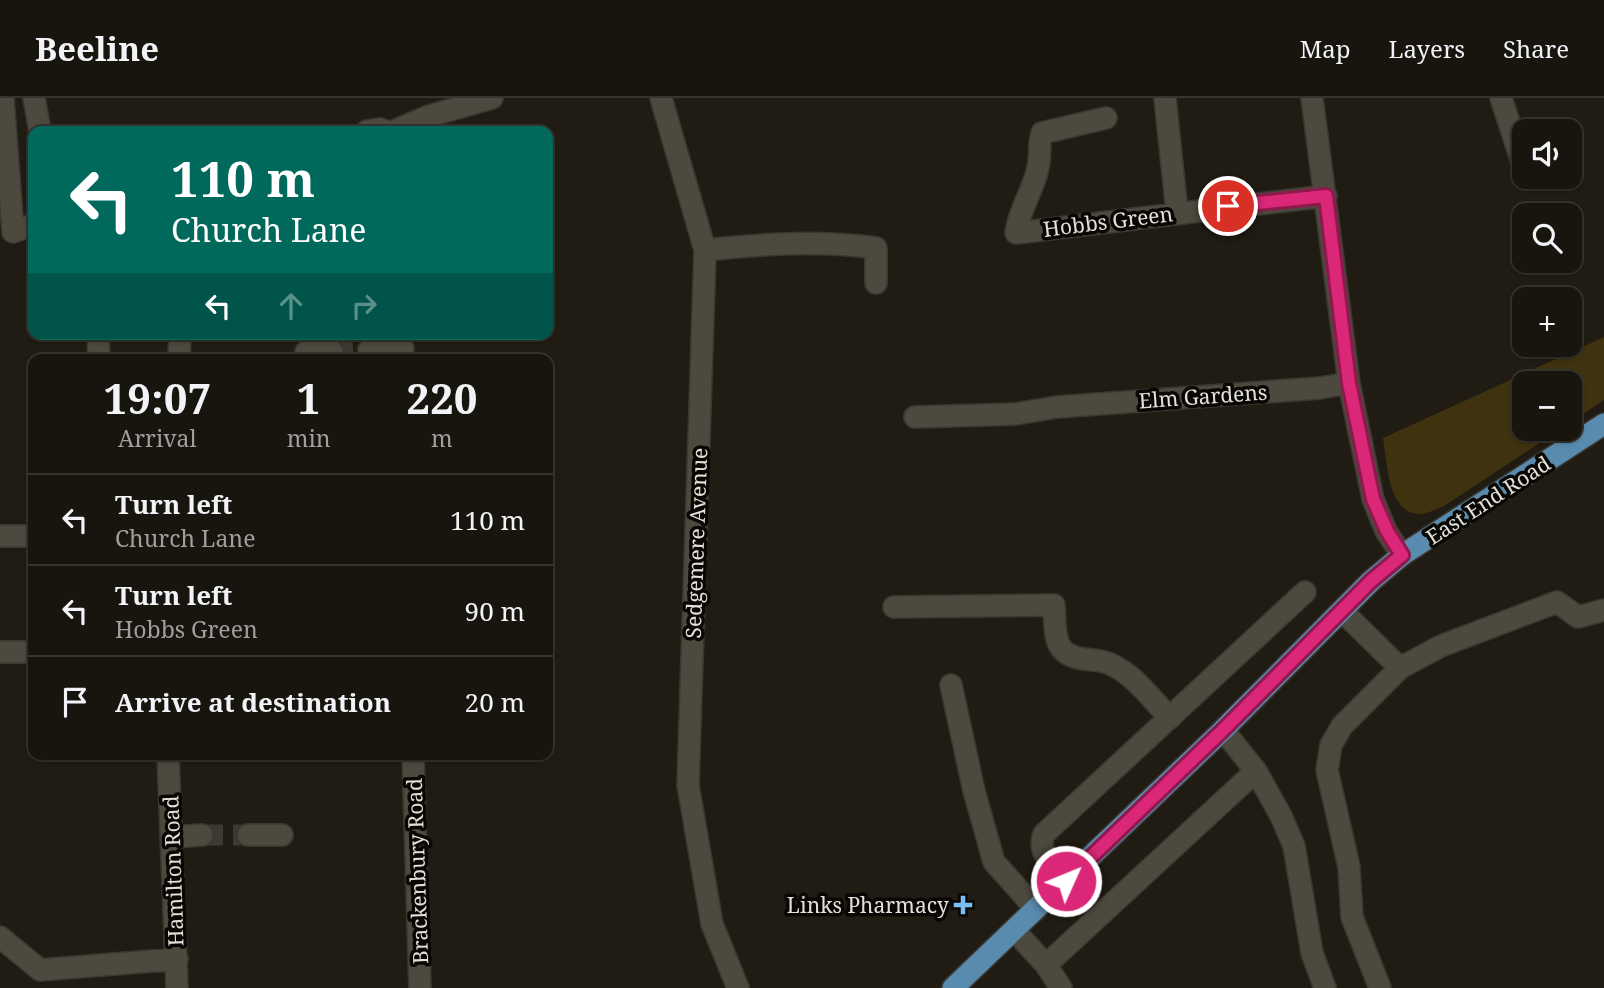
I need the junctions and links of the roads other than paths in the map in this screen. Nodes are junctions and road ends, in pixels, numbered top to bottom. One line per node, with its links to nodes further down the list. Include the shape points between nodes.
1 (3, 98): 15 (street)
2 (34, 98): 9 (street)
3 (492, 98): 10 (street)
4 (661, 98): 16 (street, Sedgemere Avenue)
5 (1165, 98): 13 (street)
6 (1312, 98): 12 (street)
7 (1501, 98): 11 (street)
8 (1106, 118): 13 (street, Hobbs Green, via 1042,133 1039,167 1016,233)
9 (39, 126)
10 (406, 126)
11 (1512, 131)
12 (1326, 196): 13 (street, Hobbs Green); 22 (street)
13 (1177, 212)
14 (28, 227): 15 (street)
15 (6, 234)
16 (705, 250): 17 (street, via 767,243 876,248); 53 (street, Sedgemere Avenue, via 688,785 712,924)
17 (876, 282)
18 (403, 347): 19 (street)
19 (369, 350)
20 (332, 351): 21 (street)
21 (306, 352)
22 (1349, 383): 23 (street, Elm Gardens, via 1016,414); 27 (street, via 1373,499)
23 (915, 417)
24 (1604, 424): 27 (main road, East End Road)
25 (0, 536): 26 (street)
26 (28, 536)
27 (1402, 555): 31 (main road, East End Road)
28 (1305, 592): 36 (street)
29 (894, 607): 36 (street, via 1054,606 1056,642 1062,651 1108,663 1126,673)
30 (1604, 610): 34 (street, via 1578,617 1557,602 1441,646)
31 (1342, 611): 34 (street); 37 (main road, East End Road)
32 (0, 652): 33 (street)
33 (28, 652)
34 (1400, 668): 57 (street, via 1342,726 1331,745 1327,770 1349,867 1353,917)
35 (951, 685): 46 (street, via 994,862)
36 (1170, 718): 45 (street, via 1044,834 1043,851)
37 (1223, 730): 40 (street); 45 (main road, East End Road)
38 (168, 760): 44 (street, Hamilton Road)
39 (414, 760): 52 (street, Brackenbury Road)
40 (1256, 771): 50 (street); 56 (street, via 1294,846 1312,953)
41 (202, 835): 44 (street)
42 (248, 835): 43 (street)
43 (282, 835)
44 (171, 837): 49 (street, Hamilton Road)
45 (1066, 881): 46 (main road, East End Road)
46 (1036, 909): 47 (main road, East End Road)
47 (1014, 930): 50 (street); 54 (main road, East End Road)
48 (0, 937): 49 (street, via 40,970)
49 (177, 959): 51 (street, Hamilton Road)
50 (1046, 965): 55 (street)
51 (177, 988)
52 (420, 988)
53 (738, 988)
54 (953, 988)
55 (1061, 988)
56 (1325, 988)
57 (1380, 988)

